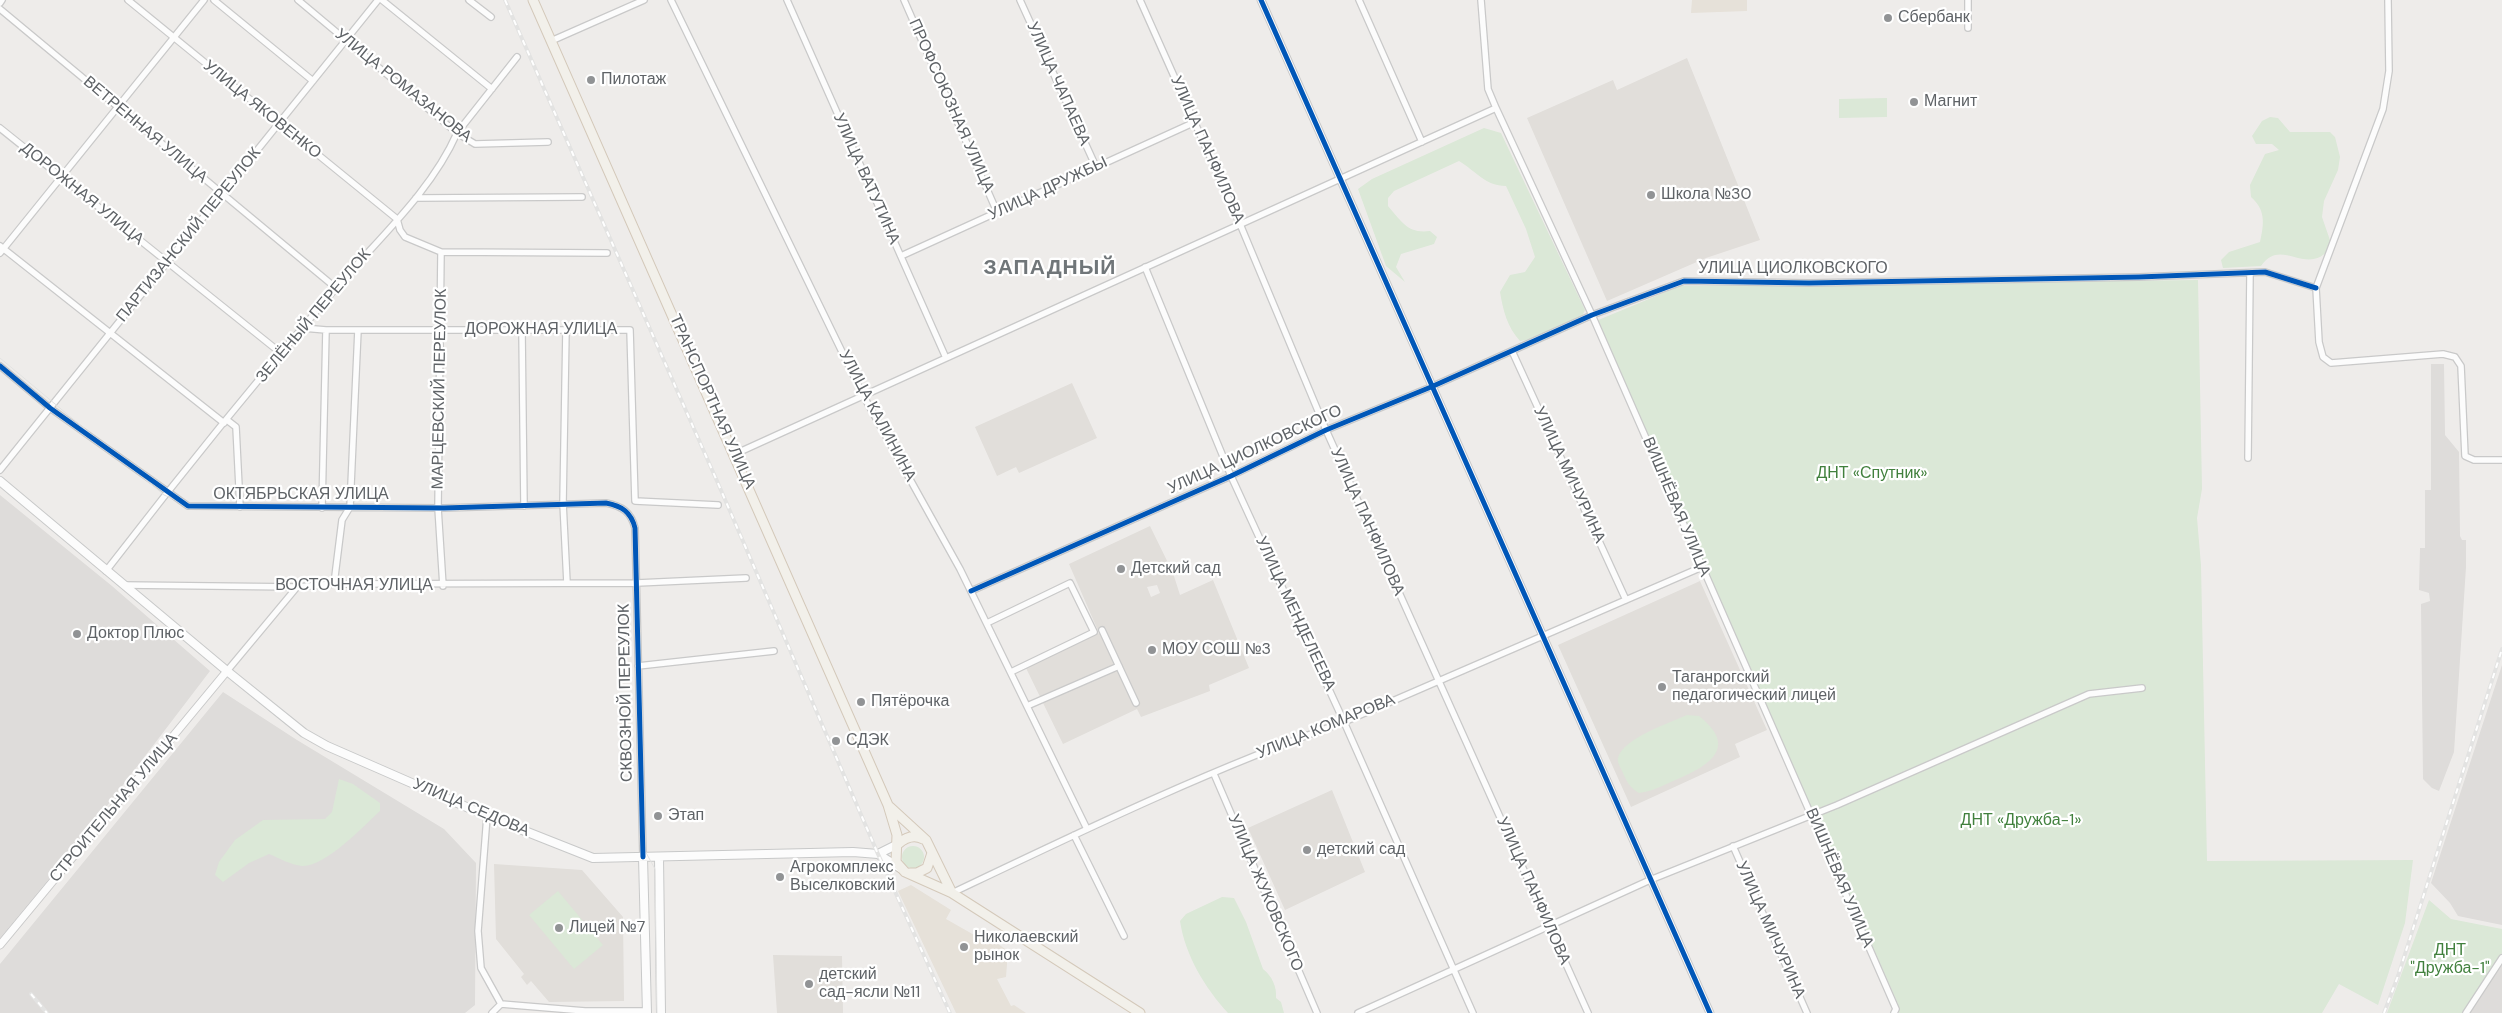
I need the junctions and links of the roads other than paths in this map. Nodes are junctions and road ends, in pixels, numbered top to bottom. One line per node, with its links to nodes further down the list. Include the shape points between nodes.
1 (128, 0): 23 (street, УЛИЦА ЯКОВЕНКО)
2 (204, 0): 23 (street)
3 (214, 0): 27 (street)
4 (298, 0): 24 (street, УЛИЦА РОМАЗАНОВА)
5 (378, 0): 24 (street, ПАРТИЗАНСКИЙ ПЕРЕУЛОК)
6 (382, 0): 28 (street)
7 (470, 0): 21 (street)
8 (533, 0): 25 (main road, ТРАНСПОРТНАЯ УЛИЦА)
9 (644, 0): 25 (street)
10 (671, 0): 68 (street, УЛИЦА КАЛИНИНА)
11 (787, 0): 49 (street, УЛИЦА ВАТУТИНА)
12 (904, 0): 43 (street, ПРОФСОЮЗНАЯ УЛИЦА)
13 (1020, 0): 37 (street, УЛИЦА ЧАПАЕВА)
14 (1140, 0): 31 (street, УЛИЦА ПАНФИЛОВА)
15 (1260, 0): 39 (street)
16 (1359, 0): 36 (street)
17 (1481, 0): 30 (street, ВИШНЁВАЯ УЛИЦА, via 1488,88)
18 (1968, 0): 22 (street)
19 (2388, 0): 54 (street, via 2389,71 2383,109)
20 (0, 9): 29 (street, ВЕТРЕННАЯ УЛИЦА)
21 (491, 17)
22 (1968, 28)
23 (174, 38): 29 (street); 32 (street, УЛИЦА ЯКОВЕНКО)
24 (346, 40): 27 (street, ПАРТИЗАНСКИЙ ПЕРЕУЛОК); 34 (street, УЛИЦА РОМАЗАНОВА)
25 (551, 41): 72 (main road, ТРАНСПОРТНАЯ УЛИЦА)
26 (517, 58): 28 (street, ЗЕЛЁНЫЙ ПЕРЕУЛОК)
27 (313, 81): 32 (street, ПАРТИЗАНСКИЙ ПЕРЕУЛОК)
28 (492, 89): 34 (street, ЗЕЛЁНЫЙ ПЕРЕУЛОК)
29 (118, 107): 38 (street); 40 (street, ВЕТРЕННАЯ УЛИЦА)
30 (1496, 108): 36 (street); 55 (street, ВИШНЁВАЯ УЛИЦА)
31 (1194, 122): 37 (street, УЛИЦА ДРУЖБЫ); 45 (street, УЛИЦА ПАНФИЛОВА)
32 (278, 124): 40 (street, ПАРТИЗАНСКИЙ ПЕРЕУЛОК); 44 (street, УЛИЦА ЯКОВЕНКО)
33 (0, 128): 38 (street, ДОРОЖНАЯ УЛИЦА)
34 (457, 133): 35 (street, УЛИЦА РОМАЗАНОВА, via 475,144); 42 (street, ЗЕЛЁНЫЙ ПЕРЕУЛОК)
35 (548, 142)
36 (1422, 142): 39 (street)
37 (1096, 167): 43 (street, УЛИЦА ДРУЖБЫ)
38 (61, 177): 46 (street); 50 (street, ДОРОЖНАЯ УЛИЦА)
39 (1339, 179): 45 (street); 67 (street)
40 (222, 194): 50 (street, ПАРТИЗАНСКИЙ ПЕРЕУЛОК); 53 (street, ВЕТРЕННАЯ УЛИЦА)
41 (582, 197): 42 (street)
42 (416, 198): 44 (street, ЗЕЛЁНЫЙ ПЕРЕУЛОК)
43 (997, 212): 49 (street, УЛИЦА ДРУЖБЫ)
44 (397, 219): 47 (street, via 405,237); 53 (street, ЗЕЛЁНЫЙ ПЕРЕУЛОК)
45 (1240, 224): 51 (street); 71 (street, УЛИЦА ПАНФИЛОВА)
46 (1, 249): 62 (street)
47 (441, 252): 48 (street); 59 (street, МАРЦЕВСКИЙ ПЕРЕУЛОК)
48 (607, 253)
49 (901, 256): 65 (street, УЛИЦА ВАТУТИНА)
50 (167, 262): 62 (street, ПАРТИЗАНСКИЙ ПЕРЕУЛОК); 64 (street, ДОРОЖНАЯ УЛИЦА)
51 (1145, 267): 65 (street); 76 (street, УЛИЦА МЕНДЕЛЕЕВА)
52 (2250, 273): 54 (street, УЛИЦА ЦИОЛКОВСКОГО, via 2265,272); 55 (street, УЛИЦА ЦИОЛКОВСКОГО, via 1819,282 1684,281); 73 (street)
53 (336, 288): 56 (street, ЗЕЛЁНЫЙ ПЕРЕУЛОК)
54 (2316, 288): 74 (street, via 2323,357 2331,363 2443,354 2455,357 2461,366 2465,456 2474,460)
55 (1592, 315): 63 (street, УЛИЦА ЦИОЛКОВСКОГО); 87 (street, ВИШНЁВАЯ УЛИЦА)
56 (303, 328): 57 (street, ДОРОЖНАЯ УЛИЦА); 64 (street, ЗЕЛЁНЫЙ ПЕРЕУЛОК)
57 (326, 330): 58 (street, ДОРОЖНАЯ УЛИЦА); 84 (street)
58 (358, 330): 59 (street, ДОРОЖНАЯ УЛИЦА); 82 (street)
59 (442, 330): 60 (street, ДОРОЖНАЯ УЛИЦА); 85 (street, МАРЦЕВСКИЙ ПЕРЕУЛОК)
60 (522, 330): 61 (street, ДОРОЖНАЯ УЛИЦА); 81 (street)
61 (566, 330): 79 (street); 80 (street, ДОРОЖНАЯ УЛИЦА, via 630,330 635,501)
62 (109, 334): 69 (street, ПАРТИЗАНСКИЙ ПЕРЕУЛОК); 70 (street)
63 (1512, 351): 67 (street, УЛИЦА ЦИОЛКОВСКОГО); 97 (street, УЛИЦА МИЧУРИНА)
64 (282, 354): 70 (street, ЗЕЛЁНЫЙ ПЕРЕУЛОК)
65 (946, 358): 68 (street)
66 (0, 366): 69 (street, ОКТЯБРЬСКАЯ УЛИЦА)
67 (1431, 387): 71 (street, УЛИЦА ЦИОЛКОВСКОГО); 100 (street)
68 (863, 395): 72 (street); 96 (street, УЛИЦА КАЛИНИНА)
69 (50, 408): 75 (street, ПАРТИЗАНСКИЙ ПЕРЕУЛОК); 78 (street, ОКТЯБРЬСКАЯ УЛИЦА)
70 (225, 421): 78 (street, ЗЕЛЁНЫЙ ПЕРЕУЛОК); 83 (street, via 236,427)
71 (1326, 430): 76 (street, УЛИЦА ЦИОЛКОВСКОГО); 106 (street, УЛИЦА ПАНФИЛОВА)
72 (735, 454): 112 (main road, ТРАНСПОРТНАЯ УЛИЦА)
73 (2248, 458)
74 (2502, 460)
75 (0, 470)
76 (1231, 476): 96 (street, УЛИЦА ЦИОЛКОВСКОГО); 110 (street, УЛИЦА МЕНДЕЛЕЕВА)
77 (0, 481): 88 (main road)
78 (168, 491): 83 (street, ОКТЯБРЬСКАЯ УЛИЦА, via 188,506); 88 (street, ЗЕЛЁНЫЙ ПЕРЕУЛОК)
79 (563, 504): 81 (street, ОКТЯБРЬСКАЯ УЛИЦА); 86 (street, ОКТЯБРЬСКАЯ УЛИЦА, via 615,504 627,512); 90 (street)
80 (718, 505)
81 (524, 506): 85 (street, ОКТЯБРЬСКАЯ УЛИЦА)
82 (350, 507): 84 (street, ОКТЯБРЬСКАЯ УЛИЦА); 85 (street, ОКТЯБРЬСКАЯ УЛИЦА); 92 (street, via 342,520)
83 (240, 508): 84 (street, ОКТЯБРЬСКАЯ УЛИЦА)
84 (322, 508)
85 (438, 508): 94 (street, МАРЦЕВСКИЙ ПЕРЕУЛОК)
86 (635, 528): 91 (street, СКВОЗНОЙ ПЕРЕУЛОК)
87 (1702, 567): 97 (street, УЛИЦА КОМАРОВА); 113 (street, ВИШНЁВАЯ УЛИЦА)
88 (106, 571): 93 (main road)
89 (746, 578): 91 (street, ВОСТОЧНАЯ УЛИЦА)
90 (567, 583): 91 (street, ВОСТОЧНАЯ УЛИЦА); 94 (street, ВОСТОЧНАЯ УЛИЦА)
91 (637, 583): 102 (street, СКВОЗНОЙ ПЕРЕУЛОК)
92 (334, 584): 94 (street, ВОСТОЧНАЯ УЛИЦА); 95 (street, ВОСТОЧНАЯ УЛИЦА)
93 (124, 585): 95 (street, ВОСТОЧНАЯ УЛИЦА); 104 (main road, УЛИЦА СЕДОВА)
94 (443, 586)
95 (297, 587): 104 (street)
96 (971, 591): 98 (street, УЛИЦА КАЛИНИНА)
97 (1626, 600): 100 (street, УЛИЦА КОМАРОВА)
98 (987, 623): 105 (street, УЛИЦА КАЛИНИНА); 105 (street, via 1070,583 1094,632)
99 (1102, 630): 103 (street)
100 (1541, 636): 106 (street, УЛИЦА КОМАРОВА); 125 (street)
101 (774, 651): 102 (street)
102 (638, 666): 122 (street, СКВОЗНОЙ ПЕРЕУЛОК)
103 (1119, 666): 108 (street); 109 (street)
104 (227, 672): 114 (main road, УЛИЦА СЕДОВА, via 304,733 327,746); 129 (street, СТРОИТЕЛЬНАЯ УЛИЦА)
105 (1011, 672): 109 (street, УЛИЦА КАЛИНИНА)
106 (1438, 680): 110 (street, УЛИЦА КОМАРОВА); 127 (street, УЛИЦА ПАНФИЛОВА)
107 (2142, 688): 113 (street, via 2089,694)
108 (1136, 703)
109 (1027, 706): 115 (street, УЛИЦА КАЛИНИНА)
110 (1344, 722): 111 (street, УЛИЦА КОМАРОВА, via 1289,741); 131 (street, УЛИЦА МЕНДЕЛЕЕВА)
111 (1214, 774): 115 (street, УЛИЦА КОМАРОВА); 138 (street, УЛИЦА ЖУКОВСКОГО)
112 (888, 805): 117 (main road); 118 (main road)
113 (1812, 815): 119 (street); 133 (street, ВИШНЁВАЯ УЛИЦА)
114 (486, 816): 122 (main road, УЛИЦА СЕДОВА, via 586,856); 132 (street, via 478,931 481,968)
115 (1087, 829): 116 (street, УЛИЦА КОМАРОВА)
116 (1074, 835): 126 (street, УЛИЦА КОМАРОВА); 128 (street)
117 (926, 840): 118 (main road, via 906,837); 120 (main road)
118 (898, 844): 121 (main road); 124 (main road, via 895,856)
119 (1733, 846): 125 (street); 143 (street, УЛИЦА МИЧУРИНА)
120 (932, 848): 124 (main road, via 927,868 917,873); 126 (main road)
121 (878, 854): 123 (main road, УЛИЦА СЕДОВА); 124 (main road, УЛИЦА СЕДОВА)
122 (643, 857): 123 (main road, УЛИЦА СЕДОВА); 134 (main road)
123 (659, 857): 136 (main road)
124 (903, 870): 126 (main road)
125 (1650, 880): 127 (street); 142 (street)
126 (952, 893): 137 (main road)
127 (1548, 927): 131 (street); 141 (street, УЛИЦА ПАНФИЛОВА)
128 (1124, 936)
129 (0, 945)
130 (2502, 958): 144 (street)
131 (1453, 969): 139 (street); 140 (street, УЛИЦА МЕНДЕЛЕЕВА)
132 (501, 1004): 134 (street); 135 (street)
133 (1895, 1011)
134 (646, 1012)
135 (492, 1013)
136 (661, 1013)
137 (1140, 1013)
138 (1317, 1013)
139 (1358, 1013)
140 (1473, 1013)
141 (1588, 1013)
142 (1710, 1013)
143 (1808, 1013)
144 (2466, 1013)

